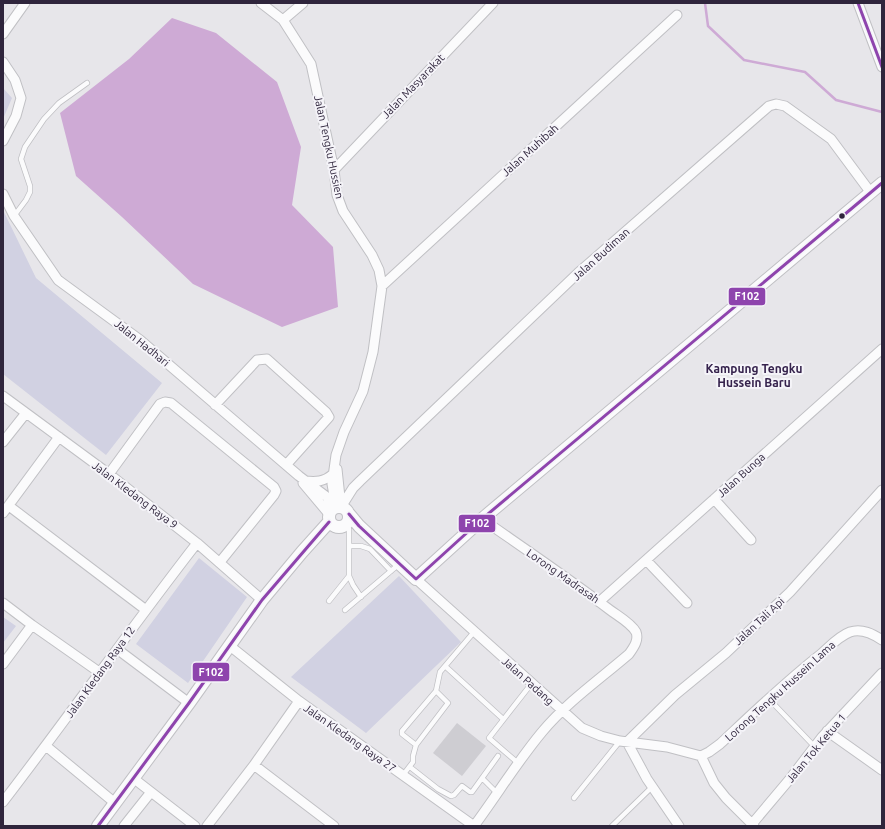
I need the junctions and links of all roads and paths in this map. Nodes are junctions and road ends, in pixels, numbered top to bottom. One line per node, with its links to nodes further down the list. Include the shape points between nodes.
1 (25, 3): 8 (street)
2 (261, 3): 7 (street, Jalan Tengku Hussien)
3 (303, 3): 7 (street)
4 (493, 3): 13 (street, Jalan Masyarakat)
5 (858, 3): 10 (street)
6 (677, 15): 18 (street, Jalan Muhibah)
7 (283, 20): 13 (street, Jalan Tengku Hussien, via 311,64)
8 (3, 34)
9 (3, 62): 12 (street, via 16,80 21,98 16,116)
10 (881, 63)
11 (87, 83): 17 (lane, via 59,103 44,119 25,147 21,159 30,192)
12 (3, 141)
13 (334, 170): 18 (street, Jalan Tengku Hussien, via 337,195 343,211 372,255 379,270)
14 (882, 184): 15 (street)
15 (871, 193): 29 (street, Jalan Budiman, via 831,139 785,106 769,106 578,273); 35 (street)
16 (3, 194): 17 (street, Jalan Hadhari)
17 (14, 216): 21 (street, Jalan Hadhari, via 58,280 140,340)
18 (382, 286): 27 (street, Jalan Tengku Hussien, via 372,358 336,455)
19 (882, 349): 31 (street, Jalan Bunga)
20 (3, 396): 22 (street, Jalan Kledang Raya 9)
21 (215, 405): 25 (street, Jalan Hadhari); 25 (street, via 257,360 267,358 329,417)
22 (26, 413): 23 (street, Jalan Kledang Raya 9); 24 (street)
23 (59, 437): 26 (street, Jalan Kledang Raya 9); 32 (street)
24 (3, 442)
25 (286, 465): 28 (street, Jalan Hadhari)
26 (109, 474): 38 (street, Jalan Kledang Raya 9); 43 (street, via 160,404 172,403 276,491)
27 (335, 474): 28 (street, via 321,481); 29 (street, via 350,482); 33 (street, via 333,496)
28 (302, 479): 33 (street, Jalan Hadhari, via 306,488)
29 (360, 481): 33 (street, Jalan Budiman)
30 (882, 490): 72 (street, Jalan Tali Api, via 790,592 726,653)
31 (714, 499): 37 (street); 42 (street, Jalan Bunga)
32 (9, 506): 34 (street); 53 (street)
33 (336, 512): 36 (street, via 348,521); 40 (street, Jalan Padang, via 359,526); 41 (street)
34 (3, 514)
35 (482, 519): 46 (street); 50 (street, Lorong Madrasah)
36 (344, 528): 39 (lane); 40 (street, Jalan Padang, via 366,537); 41 (street, via 329,533 313,547)
37 (751, 540)
38 (197, 543): 43 (street, Jalan Kledang Raya 9); 53 (street, Jalan Kledang Raya 12)
39 (350, 546): 44 (lane, via 370,549); 45 (lane)
40 (385, 550): 44 (street, Jalan Padang)
41 (302, 552): 48 (street)
42 (646, 560): 50 (street, Jalan Bunga); 52 (street)
43 (220, 562): 48 (street, Jalan Kledang Raya 9)
44 (395, 567): 46 (street, Jalan Padang); 47 (lane)
45 (349, 576): 47 (lane); 49 (lane)
46 (416, 579): 56 (street, Jalan Padang)
47 (361, 596): 54 (lane)
48 (262, 600): 58 (street)
49 (329, 601)
50 (599, 602): 69 (street, Lorong Madrasah, via 632,627 637,640 629,654)
51 (3, 603): 55 (street)
52 (687, 603)
53 (146, 610): 59 (street, Jalan Kledang Raya 12)
54 (345, 610)
55 (32, 625): 60 (street); 62 (street)
56 (474, 632): 61 (lane); 64 (street, Jalan Padang)
57 (882, 640): 66 (street, Lorong Tengku Hussein Lama, via 871,633 860,631 844,635)
58 (230, 646): 67 (street, Jalan Kledang Raya 27); 68 (street)
59 (117, 649): 62 (street, Jalan Kledang Raya 12); 68 (street)
60 (3, 664)
61 (444, 666): 65 (lane); 70 (lane)
62 (99, 672): 74 (street, Jalan Kledang Raya 12)
63 (882, 673): 71 (street, Jalan Tok Ketua 1)
64 (532, 684): 69 (street, Jalan Padang); 70 (lane)
65 (436, 691): 73 (lane, via 448,703); 73 (lane, via 402,731 402,734)
66 (768, 699): 75 (lane); 77 (street, Lorong Tengku Hussein Lama, via 720,744)
67 (299, 701): 79 (street); 82 (street, Jalan Kledang Raya 27)
68 (189, 703): 83 (street)
69 (562, 711): 72 (street, Jalan Padang, via 582,728); 78 (street)
70 (503, 719): 78 (lane, via 489,738)
71 (828, 732): 75 (street, Jalan Tok Ketua 1); 81 (street)
72 (623, 742): 77 (street, Jalan Padang, via 667,747); 85 (street); 88 (lane)
73 (416, 745): 80 (lane)
74 (46, 746): 89 (street, Jalan Kledang Raya 12); 90 (street)
75 (814, 746): 91 (street, Jalan Tok Ketua 1)
76 (498, 756): 84 (lane)
77 (701, 756): 91 (street, via 714,783)
78 (518, 763): 87 (street)
79 (254, 765): 95 (street); 96 (street)
80 (410, 767): 82 (lane); 84 (lane, via 451,796 462,786 472,792)
81 (882, 770)
82 (403, 775): 97 (street, Jalan Kledang Raya 27)
83 (133, 778): 86 (street); 90 (street)
84 (482, 778): 87 (lane)
85 (652, 787): 98 (lane); 99 (street)
86 (151, 792): 93 (street); 94 (street)
87 (497, 793): 97 (street)
88 (574, 798)
89 (3, 802)
90 (115, 803): 92 (street)
91 (753, 825)
92 (98, 826)
93 (126, 826)
94 (195, 826)
95 (207, 826)
96 (334, 826)
97 (474, 826)
98 (612, 826)
99 (679, 826)

